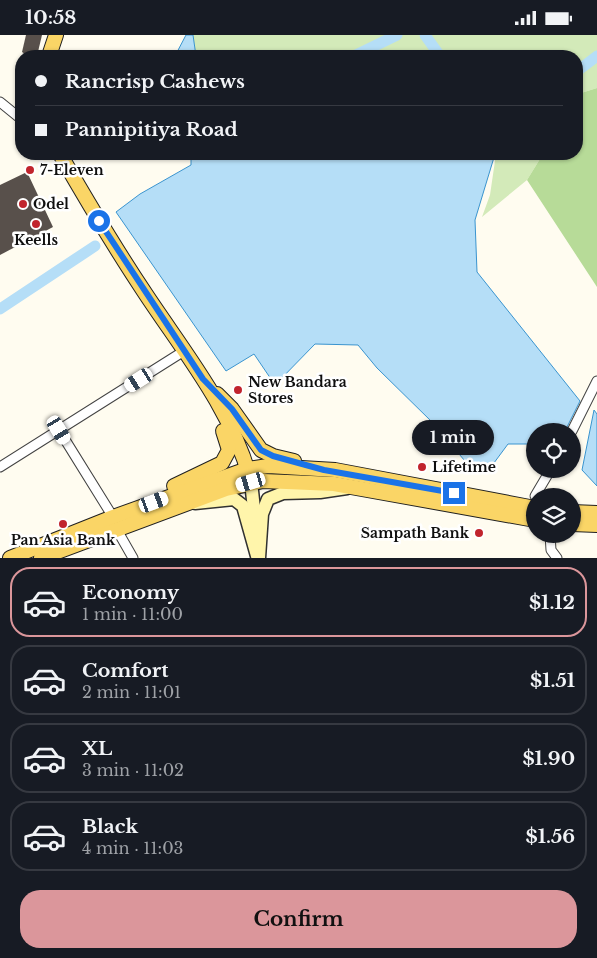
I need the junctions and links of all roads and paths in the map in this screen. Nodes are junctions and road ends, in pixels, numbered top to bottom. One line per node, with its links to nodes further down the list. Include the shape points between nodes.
1 (56, 35): 2 (main road)
2 (51, 50)
3 (0, 102): 4 (street)
4 (15, 114)
5 (64, 160): 6 (main road, via 117,251)
6 (184, 351): 7 (main road); 10 (street)
7 (203, 379): 12 (main road, via 232,409 261,450); 13 (main road, via 227,420); 16 (main road, via 228,440 227,457 216,467 173,487)
8 (597, 381): 9 (street)
9 (576, 423)
10 (59, 430): 11 (street); 21 (street)
11 (0, 467)
12 (324, 470): 13 (main road, via 268,466); 15 (main road)
13 (249, 475): 14 (main road); 16 (main road); 17 (main road); 28 (main road)
14 (354, 488): 20 (main road); 28 (main road, via 283,493 268,499 262,514)
15 (526, 501)
16 (154, 502): 21 (main road)
17 (181, 505): 21 (main road); 28 (main road, via 239,501)
18 (581, 512): 19 (main road)
19 (597, 513)
20 (526, 518)
21 (115, 523): 25 (main road); 26 (main road); 27 (street)
22 (581, 525): 23 (main road)
23 (597, 525)
24 (551, 543): 29 (street)
25 (10, 558)
26 (41, 558)
27 (134, 558)
28 (258, 558)
29 (558, 558)

